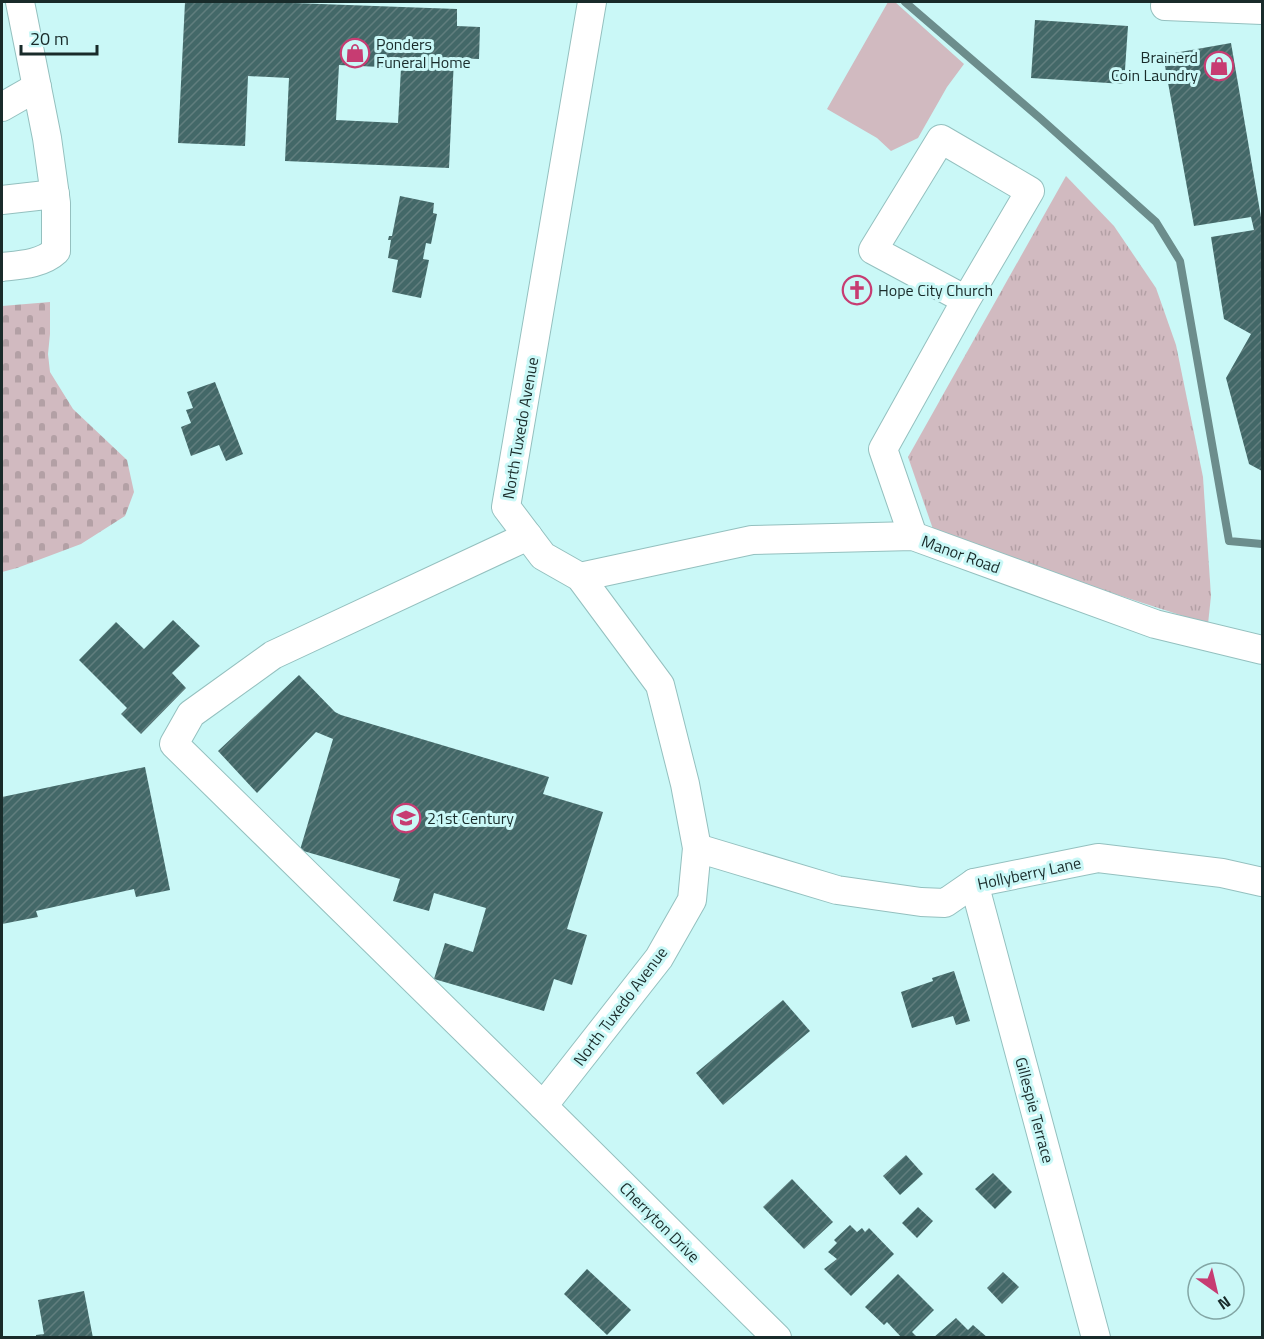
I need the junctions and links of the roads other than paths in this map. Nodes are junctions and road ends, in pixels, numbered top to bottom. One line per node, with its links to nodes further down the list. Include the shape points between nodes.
1 (20, 2): 7 (street)
2 (592, 2): 14 (street, North Tuxedo Avenue, via 506,507)
3 (1262, 2): 5 (street)
4 (1165, 6): 5 (street)
5 (1262, 10): 6 (street)
6 (1263, 17)
7 (37, 87): 8 (street); 9 (street)
8 (2, 107)
9 (55, 194): 10 (street); 11 (street, via 56,251 50,257)
10 (2, 200)
11 (2, 267)
12 (966, 300): 12 (street, via 1030,191 941,139 873,250); 13 (street, via 882,449)
13 (913, 536): 15 (street, Manor Road, via 752,540); 16 (street, Manor Road, via 1155,624)
14 (528, 537): 15 (street, North Tuxedo Avenue, via 543,556); 20 (street, Cherryton Drive, via 273,656 191,714 174,744)
15 (580, 577): 17 (street, North Tuxedo Avenue, via 660,685)
16 (1263, 650)
17 (697, 848): 19 (street, Hollyberry Lane, via 837,890 911,901 945,903); 20 (street, North Tuxedo Avenue, via 692,900 659,958)
18 (1263, 882): 19 (street, Hollyberry Lane, via 1222,873 1098,858)
19 (974, 883): 22 (street, Gillespie Terrace)
20 (543, 1106): 21 (street, Cherryton Drive)
21 (777, 1338)
22 (1096, 1338)

